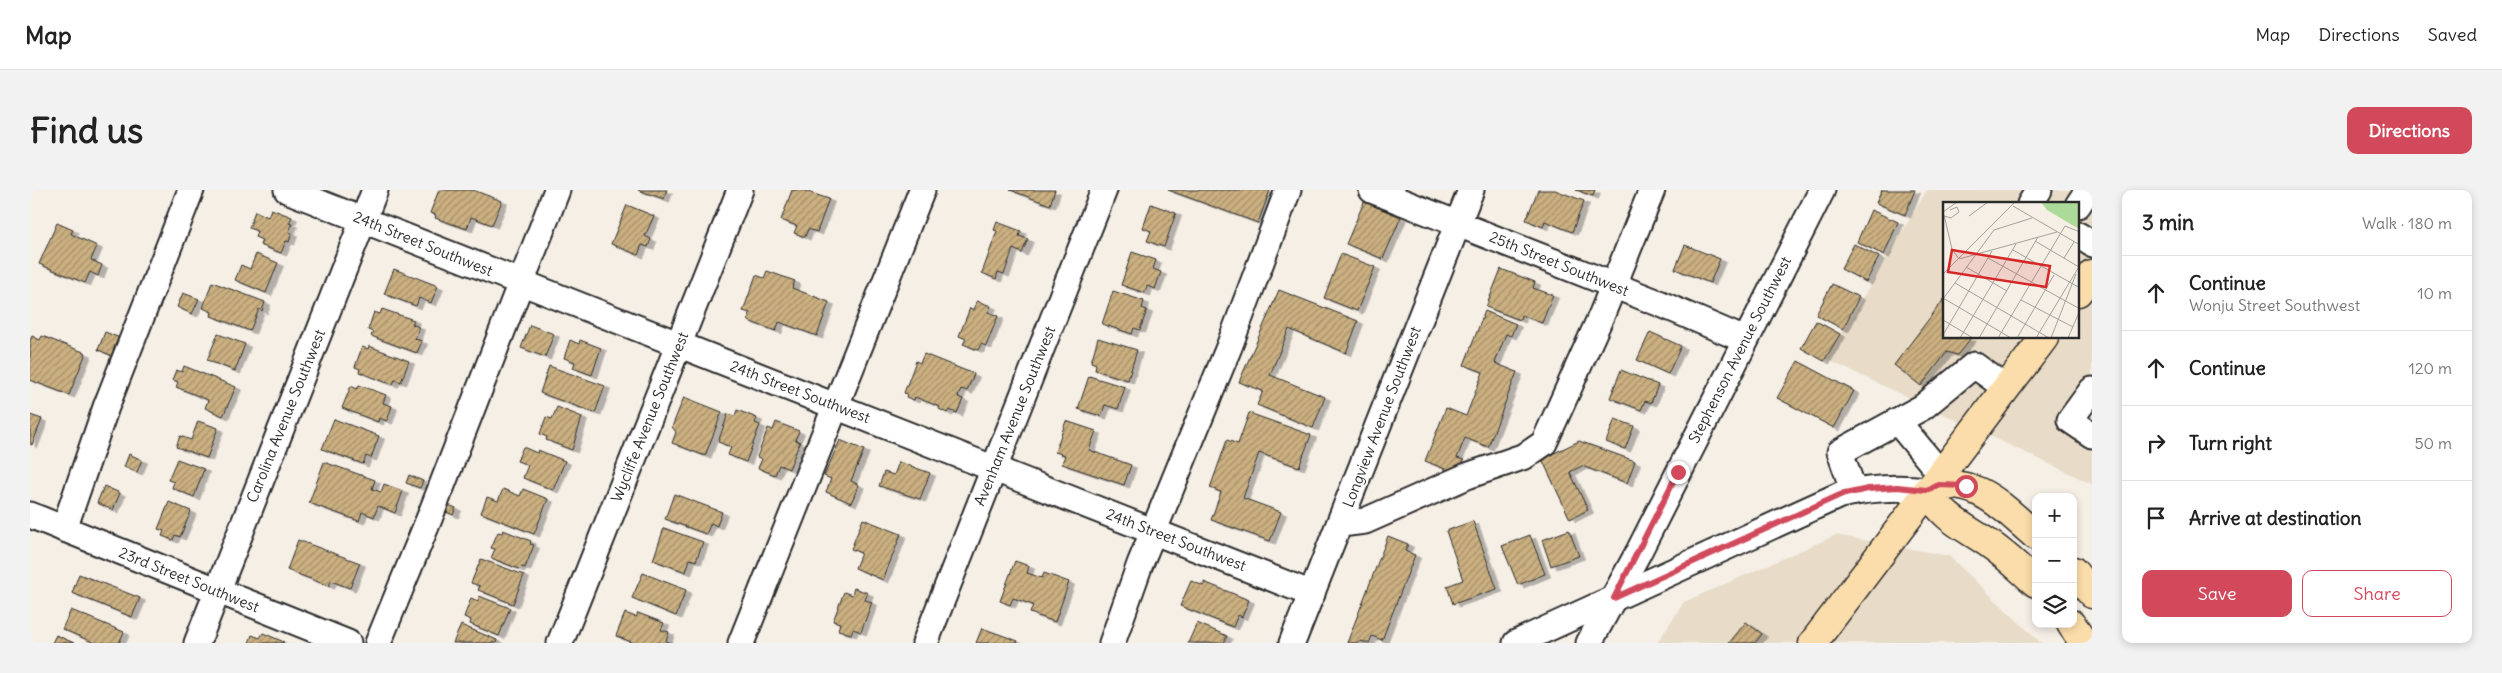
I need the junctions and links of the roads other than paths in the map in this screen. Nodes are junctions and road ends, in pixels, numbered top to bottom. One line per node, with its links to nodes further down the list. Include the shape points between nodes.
1 (192, 190): 38 (street, via 106,407)
2 (287, 190): 17 (street, 24th Street Southwest)
3 (375, 190): 17 (street, Carolina Avenue Southwest)
4 (557, 190): 22 (street)
5 (740, 190): 27 (street, Wycliffe Avenue Southwest)
6 (922, 190): 30 (street)
7 (1104, 190): 33 (street, Avenham Avenue Southwest)
8 (1288, 190): 39 (street)
9 (1372, 190): 18 (street, 25th Street Southwest)
10 (1470, 190): 18 (street, Longview Avenue Southwest)
11 (1652, 190): 23 (street)
12 (1822, 190): 26 (street, Stephenson Avenue Southwest)
13 (2038, 190): 15 (street)
14 (2088, 190): 16 (street)
15 (2031, 202)
16 (2080, 202)
17 (364, 220): 22 (street, 24th Street Southwest); 43 (street, Carolina Avenue Southwest)
18 (1457, 224): 23 (street, 25th Street Southwest); 37 (street, Longview Avenue Southwest)
19 (2080, 236): 20 (street)
20 (2092, 244)
21 (2092, 274): 24 (main road)
22 (520, 283): 27 (street, 24th Street Southwest); 50 (street)
23 (1614, 286): 26 (street, 25th Street Southwest); 37 (street, via 1544,443 1525,456 1449,484 1365,521)
24 (2080, 289)
25 (2043, 339): 28 (main road)
26 (1745, 340): 46 (street, Stephenson Avenue Southwest)
27 (679, 345): 30 (street, 24th Street Southwest); 51 (street, Wycliffe Avenue Southwest)
28 (2006, 388): 31 (street, via 1974,365 1923,407); 34 (main road)
29 (2092, 390): 32 (street, via 2070,420)
30 (837, 406): 33 (street, 24th Street Southwest); 52 (street)
31 (1897, 422): 34 (street); 35 (street, via 1840,452)
32 (2092, 435)
33 (994, 469): 39 (street, 24th Street Southwest); 53 (street, Avenham Avenue Southwest)
34 (1933, 481): 35 (street); 40 (main road, via 1980,491); 42 (main road, via 1936,506 1948,519 1990,544); 58 (main road)
35 (1854, 492): 46 (street, via 1824,501)
36 (30, 516): 38 (street, 23rd Street Southwest)
37 (1340, 524): 44 (street, Longview Avenue Southwest)
38 (64, 529): 43 (street, 23rd Street Southwest)
39 (1154, 532): 44 (street, 24th Street Southwest); 54 (street)
40 (2032, 533)
41 (2077, 576): 45 (main road)
42 (2032, 580)
43 (217, 591): 48 (street, Carolina Avenue Southwest); 49 (street, 23rd Street Southwest)
44 (1312, 594): 55 (street, Longview Avenue Southwest)
45 (2092, 594)
46 (1614, 598): 56 (street); 57 (street, Stephenson Avenue Southwest)
47 (2074, 628): 59 (main road)
48 (197, 643)
49 (348, 643)
50 (378, 643)
51 (560, 643)
52 (741, 643)
53 (925, 643)
54 (1112, 643)
55 (1292, 643)
56 (1516, 643)
57 (1589, 643)
58 (1813, 643)
59 (2084, 643)

